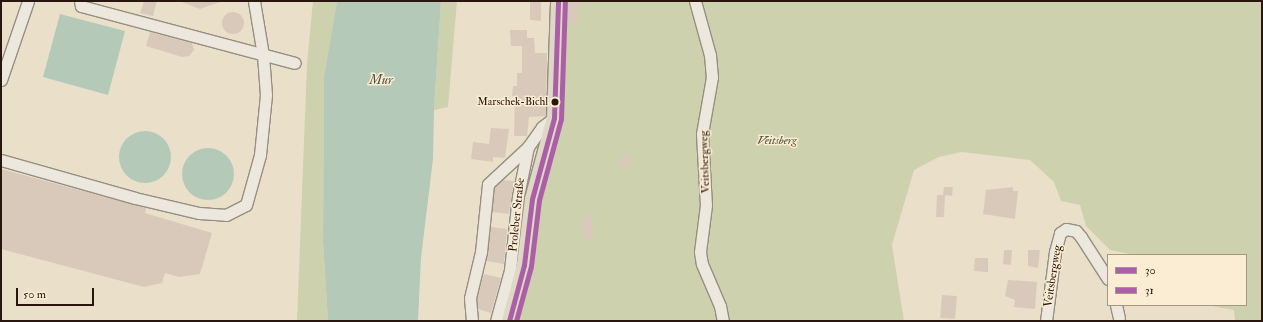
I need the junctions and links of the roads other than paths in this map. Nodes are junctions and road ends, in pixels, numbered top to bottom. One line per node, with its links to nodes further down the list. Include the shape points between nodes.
1 (28, 1): 8 (street)
2 (80, 1): 6 (street, via 81,6)
3 (254, 1): 6 (street)
4 (558, 1): 9 (main road, Proleber Straße)
5 (694, 1): 18 (street, Veitsbergweg, via 710,55 712,76 702,134 706,205 700,252)
6 (263, 55): 7 (street); 11 (street, via 266,95 260,155 246,205 226,215 199,213 135,198)
7 (295, 63)
8 (1, 80)
9 (554, 118): 10 (street, Proleber Straße, via 542,127); 17 (main road, Proleber Straße, via 532,199 524,265)
10 (528, 148): 15 (street, via 488,184 481,252 470,298); 16 (street, Proleber Straße, via 518,196 510,270)
11 (1, 160)
12 (1107, 277): 19 (street, Veitsbergweg, via 1076,231 1066,229 1060,233)
13 (1116, 306): 14 (street)
14 (1119, 318)
15 (472, 321)
16 (496, 321)
17 (509, 321)
18 (723, 321)
19 (1046, 321)

